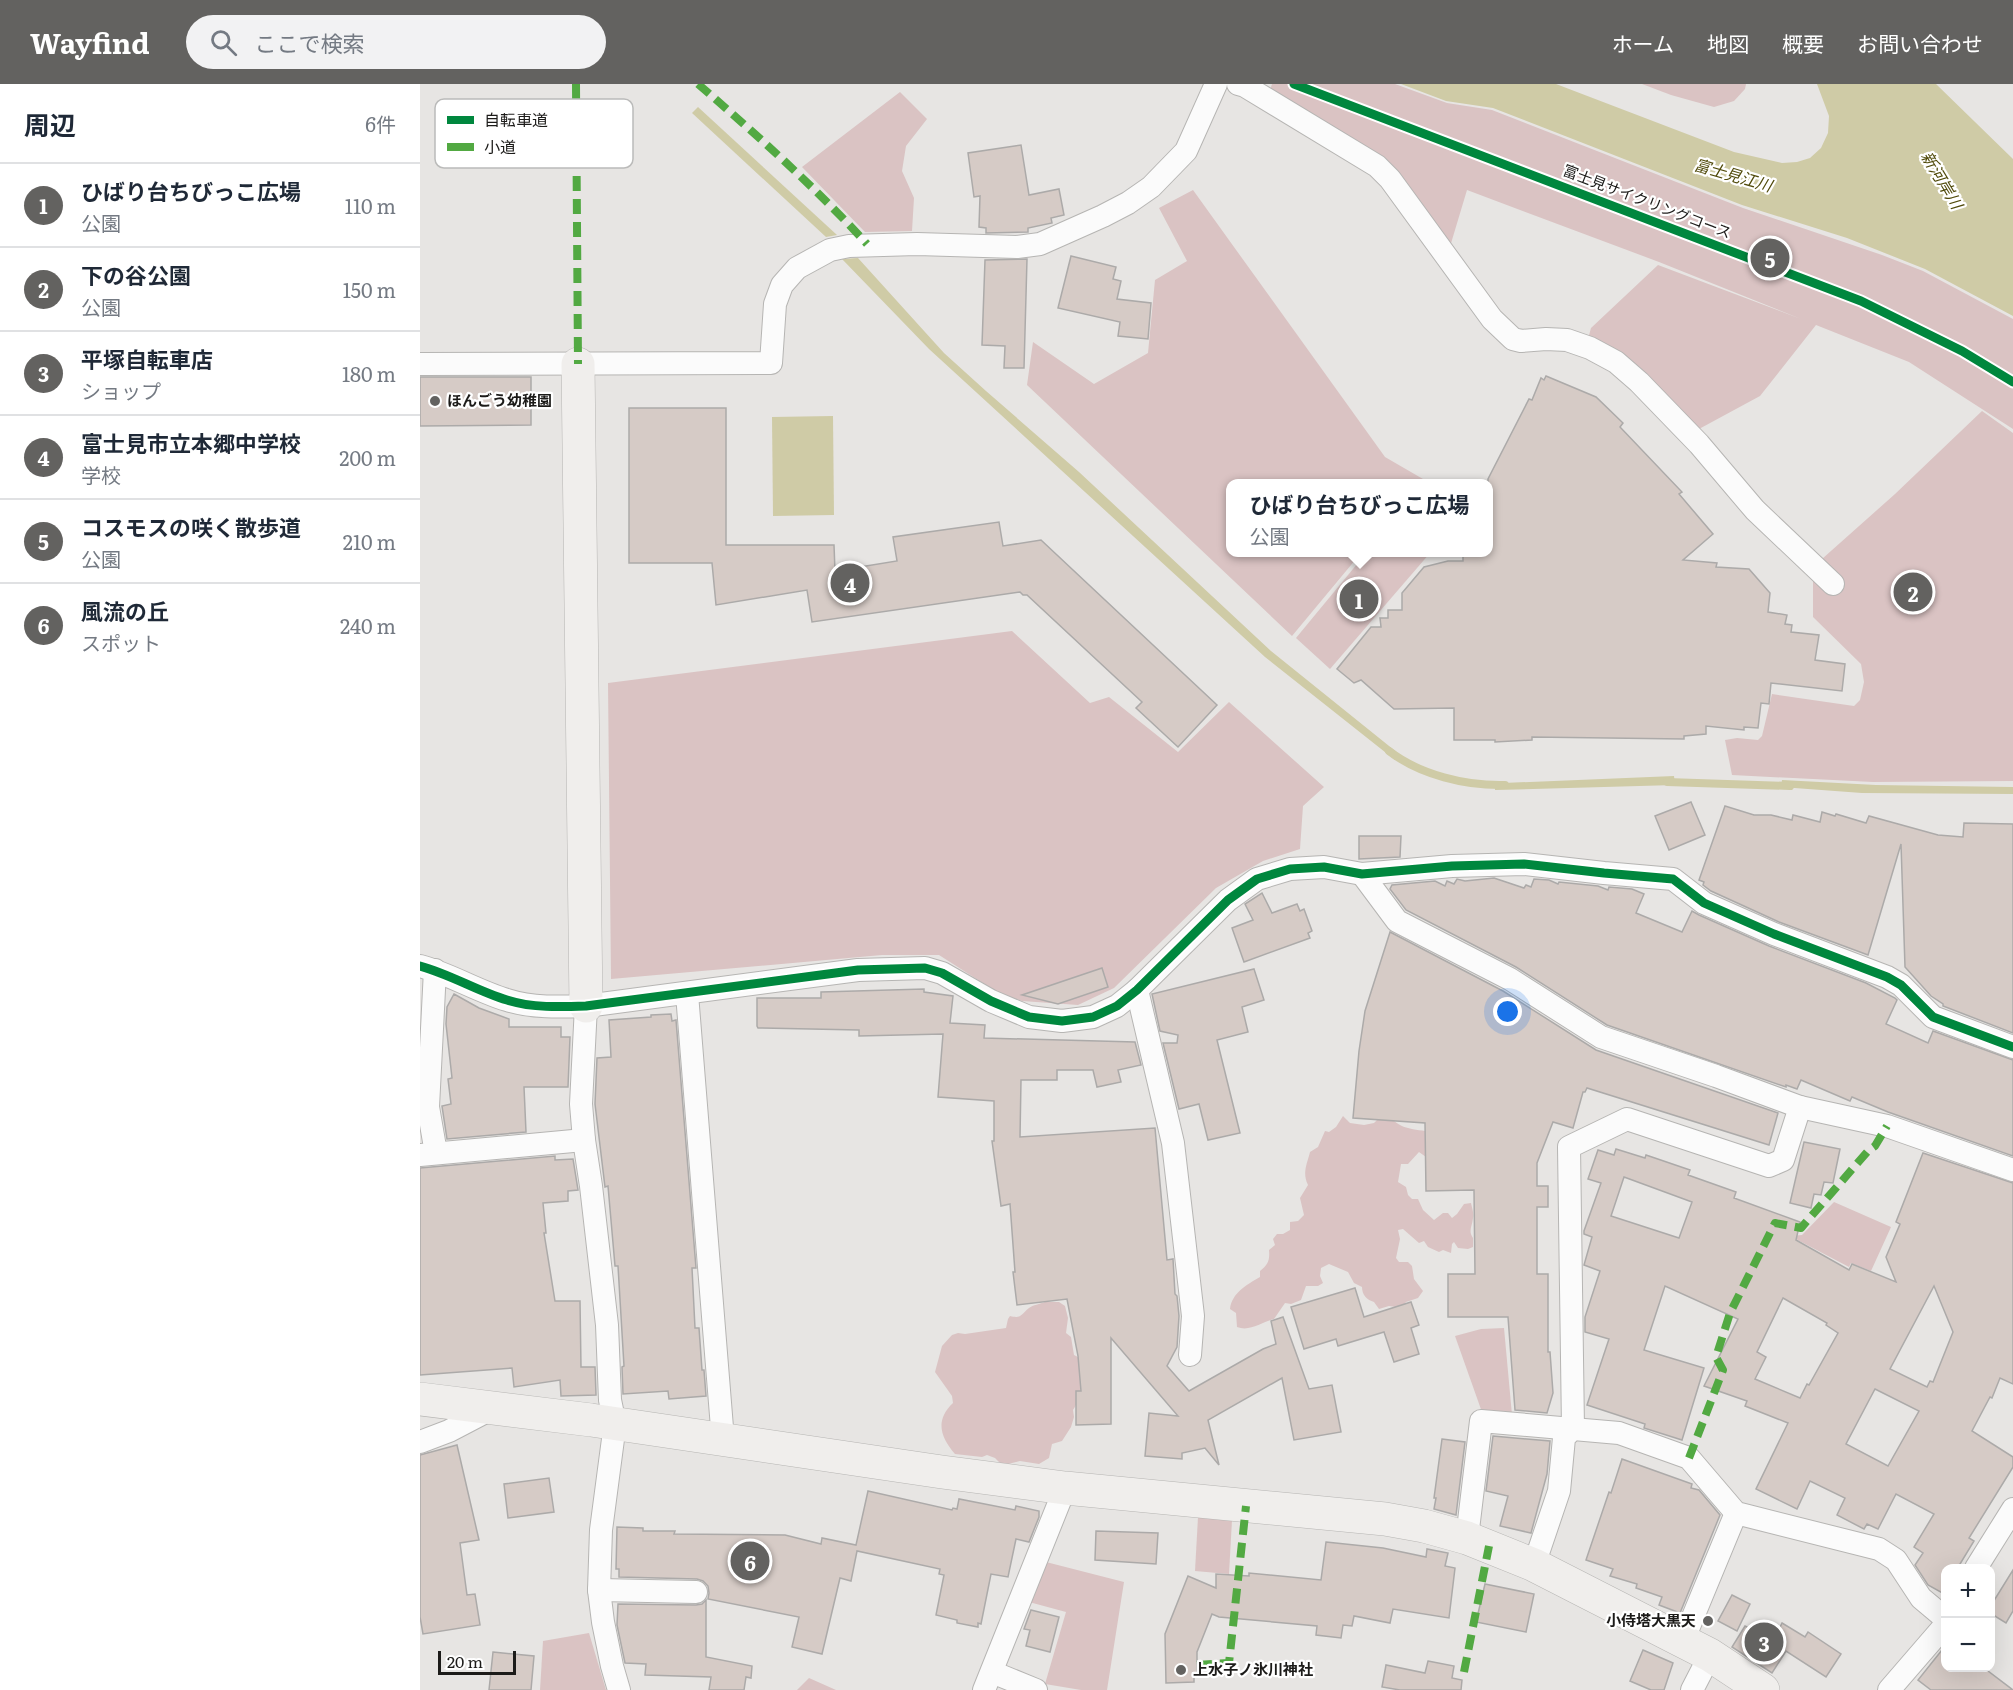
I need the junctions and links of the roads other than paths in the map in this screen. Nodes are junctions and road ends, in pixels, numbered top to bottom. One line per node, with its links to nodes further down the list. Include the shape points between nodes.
1 (1216, 84): 4 (street, via 1186,151 1151,187 1103,216 1040,244 867,244 830,250 797,268 782,285 774,304 771,363)
2 (1238, 84): 5 (street, via 1377,166 1492,319 1513,339 1567,340 1616,362 1699,444 1755,510)
3 (420, 364): 4 (street)
4 (578, 364): 10 (street)
5 (1833, 584)
6 (1362, 874): 8 (street, via 1324,867 1290,869 1257,879 1228,900); 11 (street, via 1524,864 1673,879 1704,903 1887,977 1901,985 1933,1017); 12 (street, via 1397,921 1510,979 1601,1037)
7 (428, 968): 10 (street, via 509,1001 546,1007); 14 (street)
8 (1137, 990): 9 (street, via 1117,1006 1093,1017 1062,1021 1029,1017 925,968 858,970); 16 (street, via 1173,1143 1193,1316)
9 (687, 994): 10 (street); 21 (street)
10 (586, 1006): 13 (street, via 581,1104)
11 (2013, 1047)
12 (1800, 1107): 15 (street, via 1887,1126); 20 (street, via 1783,1160 1769,1166 1627,1119 1569,1147)
13 (584, 1140): 14 (street); 19 (street)
14 (428, 1154)
15 (2013, 1170)
16 (1190, 1355)
17 (420, 1399): 18 (street)
18 (494, 1408): 19 (street); 22 (street)
19 (615, 1424): 21 (street); 29 (street, via 601,1530)
20 (1573, 1428): 25 (street, via 1619,1433 1689,1458); 26 (street, via 1481,1421); 28 (street, via 1564,1438 1559,1491)
21 (723, 1440): 23 (street)
22 (420, 1442)
23 (1065, 1488): 26 (street, via 1385,1519); 34 (street)
24 (2013, 1509): 27 (street)
25 (1736, 1513): 31 (street, via 1879,1549 1896,1560 1921,1598); 33 (street)
26 (1467, 1538): 28 (street)
27 (1979, 1564)
28 (1534, 1565): 33 (street)
29 (599, 1590): 30 (street); 35 (street)
30 (696, 1592)
31 (1941, 1615)
32 (1941, 1630): 39 (street)
33 (1697, 1648): 37 (street); 38 (street)
34 (988, 1681): 36 (street)
35 (619, 1690)
36 (1036, 1690)
37 (1692, 1690)
38 (1763, 1690)
39 (1889, 1690)

